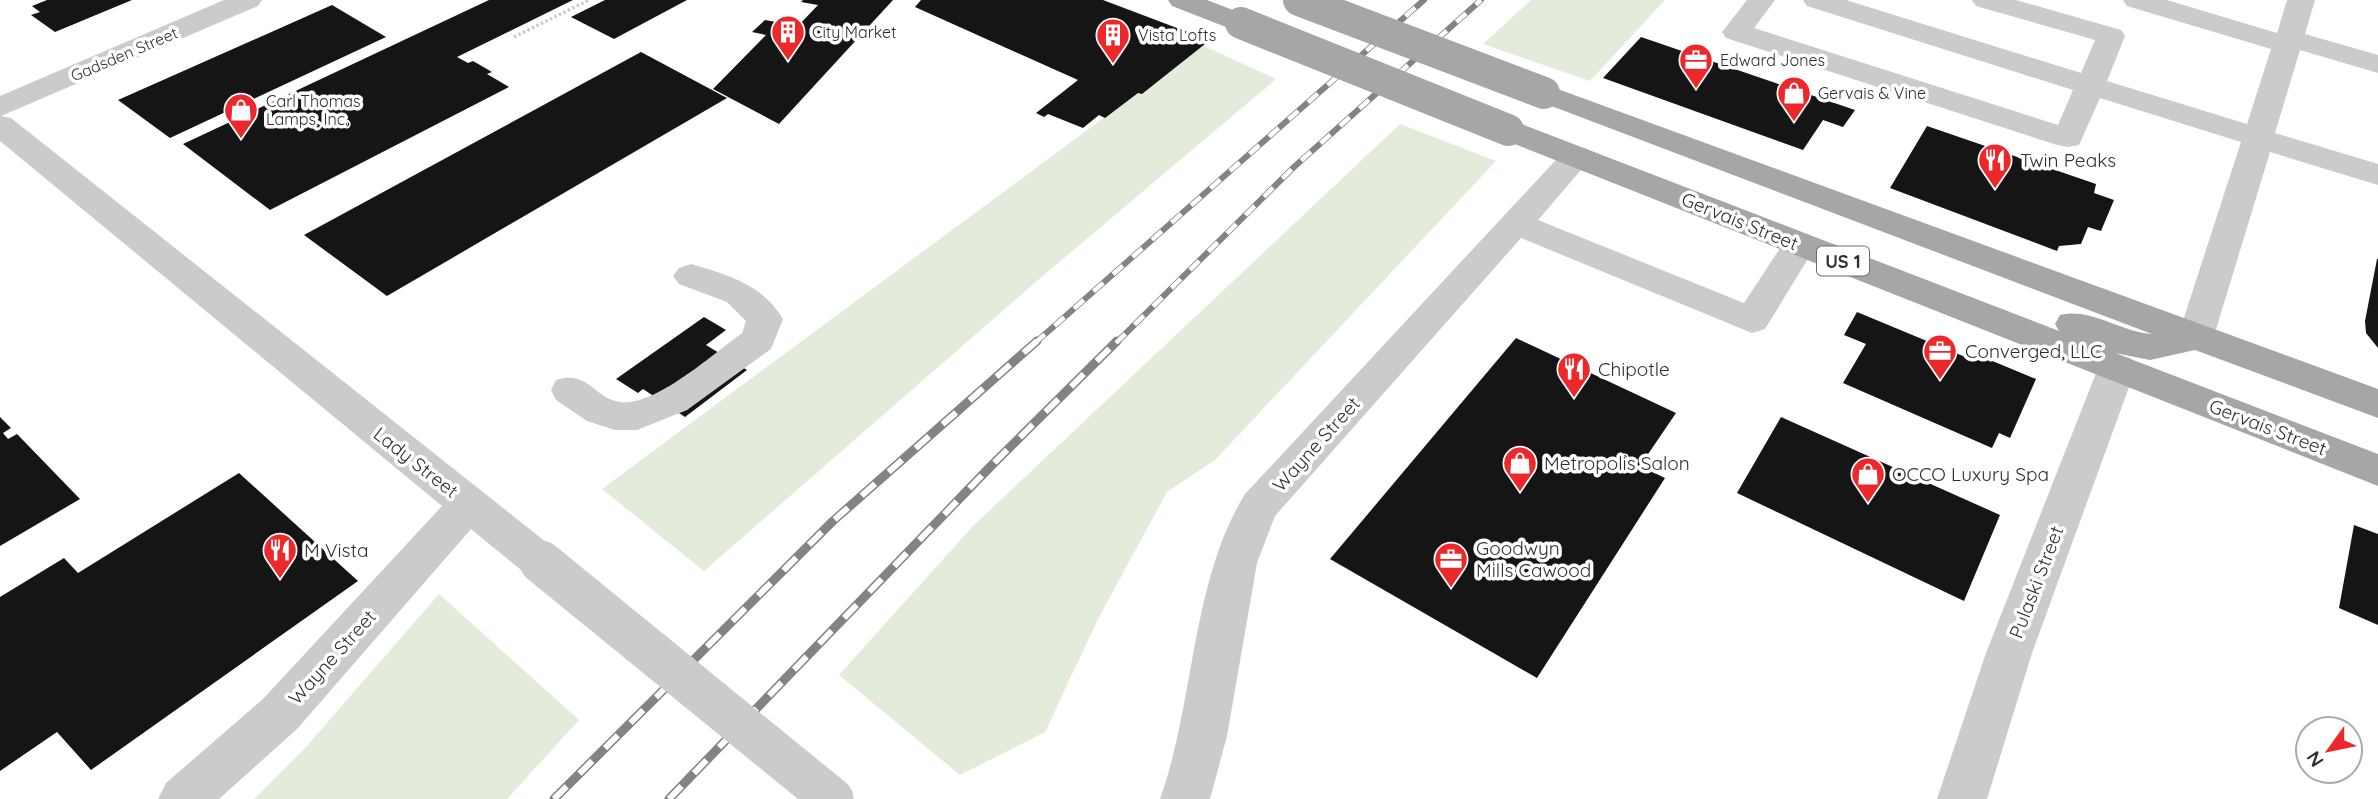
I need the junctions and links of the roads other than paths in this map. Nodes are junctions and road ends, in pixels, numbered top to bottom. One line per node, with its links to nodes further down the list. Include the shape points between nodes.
1 (248, 0): 12 (street, Gadsden Street)
2 (1299, 0): 21 (main road, bridge)
3 (1761, 0): 11 (street, via 1736,32 2068,138)
4 (1817, 0): 11 (street)
5 (1986, 0): 11 (street, via 2111,36)
6 (2137, 0): 9 (street)
7 (2217, 0): 9 (street)
8 (1197, 2): 15 (main road, Gervais Street / US 1, bridge)
9 (2293, 26): 10 (street); 14 (street)
10 (2378, 65)
11 (2090, 85): 14 (street)
12 (0, 107)
13 (0, 125): 26 (street, Lady Street)
14 (2258, 138): 16 (street); 21 (street)
15 (1577, 156): 17 (street, Wayne Street); 18 (main road, Gervais Street / US 1)
16 (2378, 175)
17 (1517, 223): 18 (street, via 1752,320); 29 (street, Wayne Street, via 1249,521 1236,556)
18 (1800, 244): 20 (main road, Gervais Street / US 1)
19 (691, 276): 23 (street, via 740,293 765,319 758,340 648,415 622,417 594,408)
20 (1927, 294): 21 (main road, via 1947,286 1969,288 2120,341 2150,347); 22 (main road, Gervais Street / US 1)
21 (2196, 336): 24 (main road)
22 (2117, 368): 25 (main road, Gervais Street / US 1); 30 (street, Pulaski Street, via 2009,653)
23 (570, 390)
24 (2378, 404)
25 (2378, 470)
26 (469, 504): 27 (street, Wayne Street, via 281,714); 28 (street, Lady Street, bridge)
27 (183, 799)
28 (832, 799)
29 (1185, 799)
30 (1962, 799)

